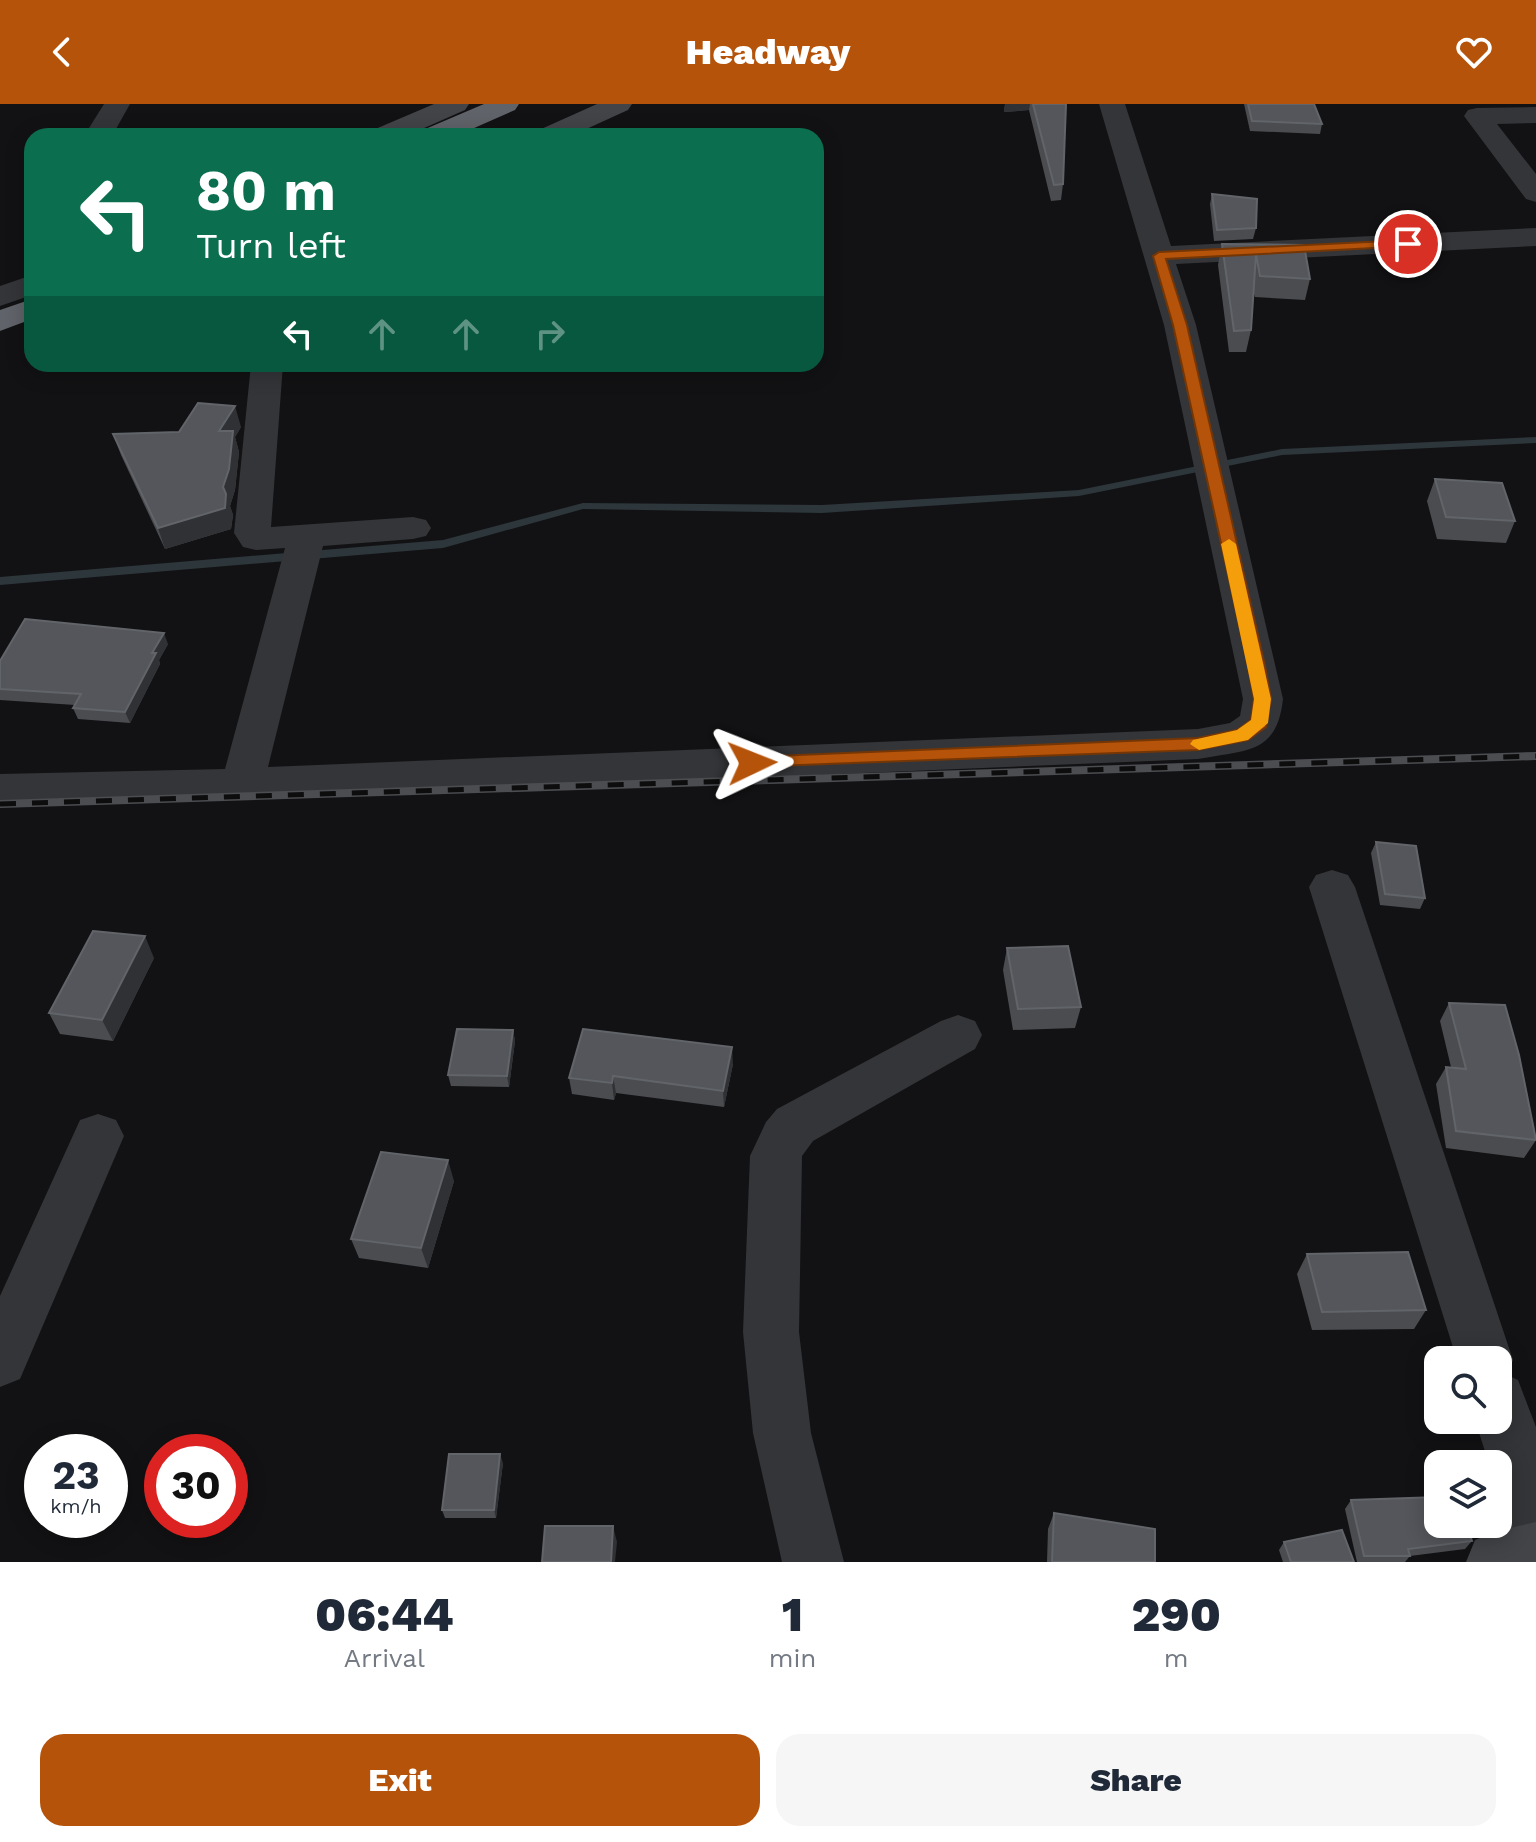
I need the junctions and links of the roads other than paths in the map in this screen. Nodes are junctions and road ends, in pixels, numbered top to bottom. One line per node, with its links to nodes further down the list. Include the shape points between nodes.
1 (117, 104): 7 (street)
2 (456, 104): 8 (street)
3 (506, 104): 9 (highway)
4 (619, 104): 10 (street)
5 (1112, 104): 13 (street)
6 (1536, 115): 11 (street, via 1477,116)
7 (103, 128)
8 (401, 128)
9 (451, 128)
10 (566, 128)
11 (1536, 193)
12 (1536, 237): 13 (street)
13 (1159, 256): 21 (street, via 1180,325 1263,699 1260,723 1242,736 1198,744)
14 (24, 287): 15 (street)
15 (0, 297)
16 (24, 312): 17 (highway)
17 (0, 322)
18 (266, 372): 20 (street, via 252,533 263,540)
19 (413, 528): 20 (street)
20 (307, 537): 21 (street)
21 (242, 784): 22 (street)
22 (0, 790)
23 (1332, 887): 26 (street)
24 (958, 1035): 31 (street, via 795,1125 776,1156 771,1332 782,1433)
25 (98, 1136): 27 (street)
26 (1480, 1346)
27 (0, 1360)
28 (1509, 1434): 29 (street)
29 (1536, 1517)
30 (1536, 1553): 32 (street)
31 (813, 1562)
32 (1497, 1562)

